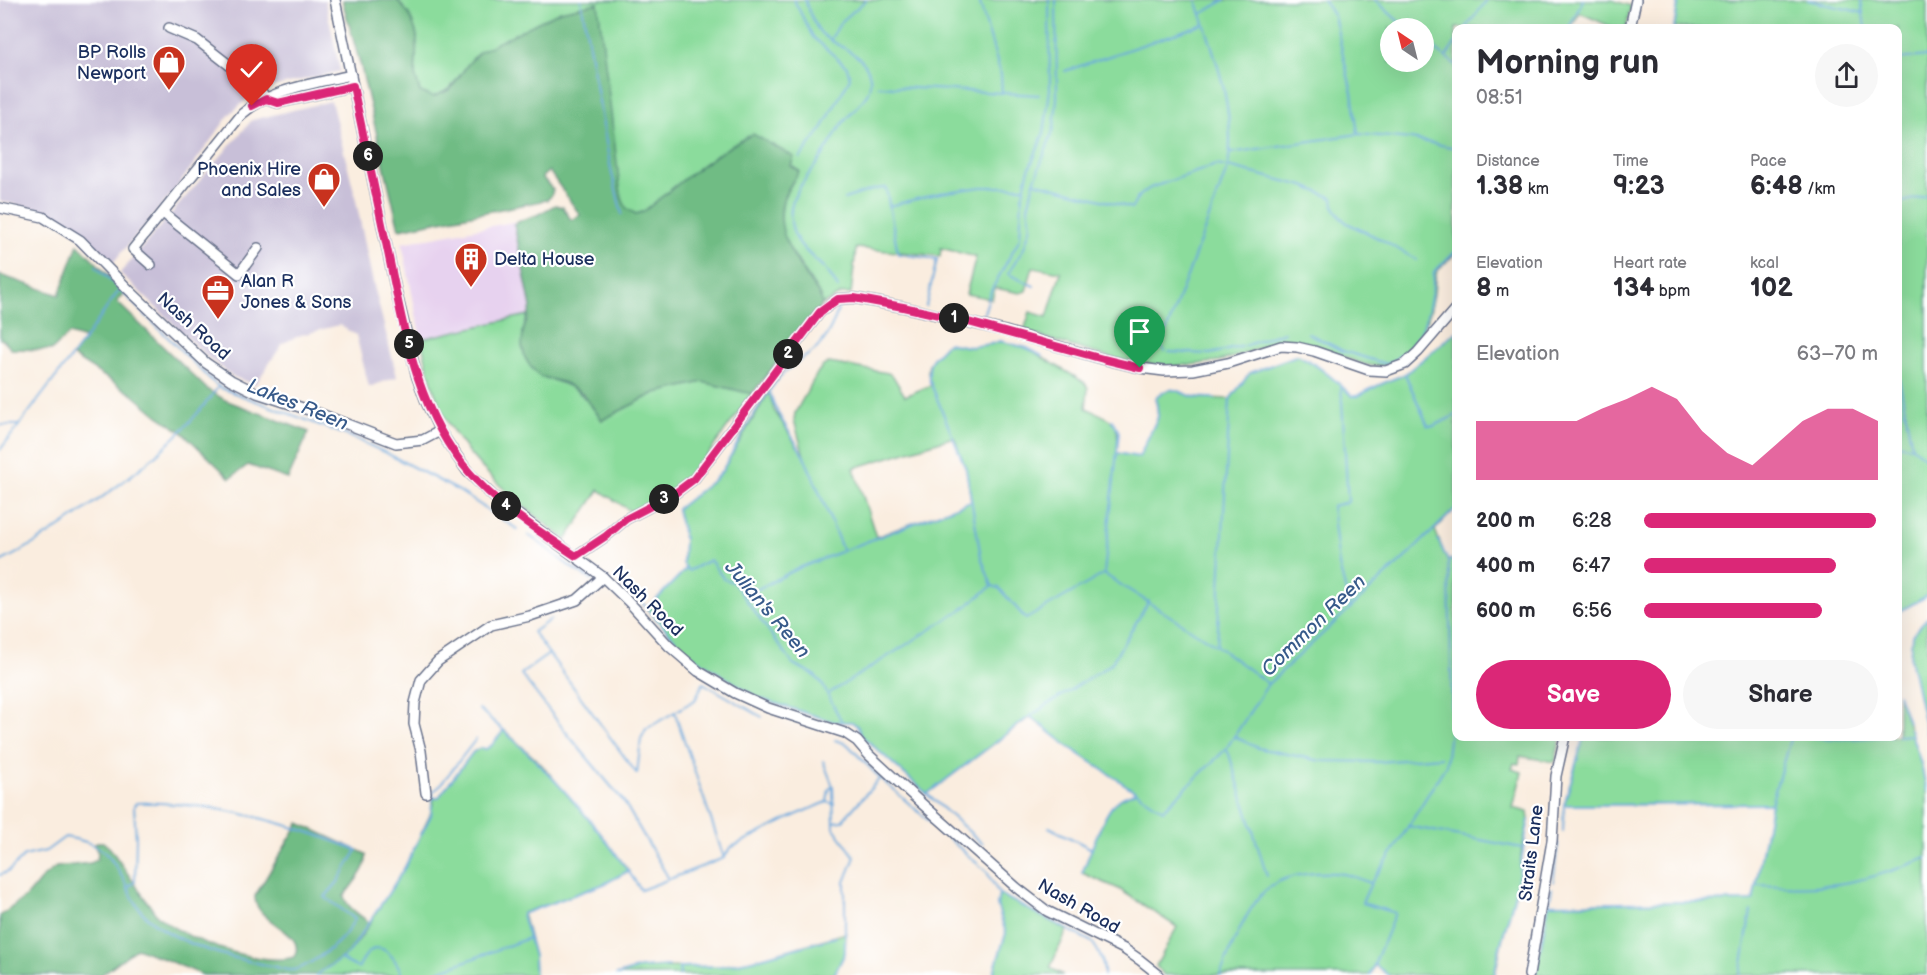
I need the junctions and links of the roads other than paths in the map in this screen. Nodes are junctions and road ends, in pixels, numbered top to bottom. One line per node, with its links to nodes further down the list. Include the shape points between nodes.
1 (335, 0): 5 (street)
2 (1636, 0): 3 (street)
3 (1631, 24)
4 (170, 28): 7 (street, via 197,40 260,89)
5 (351, 75): 6 (street); 7 (street, via 276,93)
6 (353, 86): 7 (street, via 278,103); 13 (street, via 408,341 427,404)
7 (266, 99): 9 (street, via 242,114)
8 (0, 208): 13 (street, Nash Road, via 43,217 80,240 206,363 231,380 396,443 423,440)
9 (163, 213): 10 (street, via 239,274); 11 (street, via 133,249)
10 (258, 248)
11 (151, 265)
12 (1452, 313): 14 (street, via 1405,364 1386,370 1369,370 1305,349 1281,346 1228,363 1164,371 1103,359 929,312 854,298 838,299 820,312 694,479 626,519)
13 (440, 430): 14 (street, Nash Road, via 468,471 494,497)
14 (576, 556): 15 (street, Nash Road)
15 (603, 578): 17 (street, via 577,600 491,625 438,661 421,680 414,723); 18 (street, Nash Road, via 698,671 768,708 846,733 1017,888 1047,911 1124,949)
16 (1565, 741): 19 (street, Straits Lane, via 1556,776 1552,841)
17 (426, 793)
18 (1159, 975)
19 (1529, 975)

